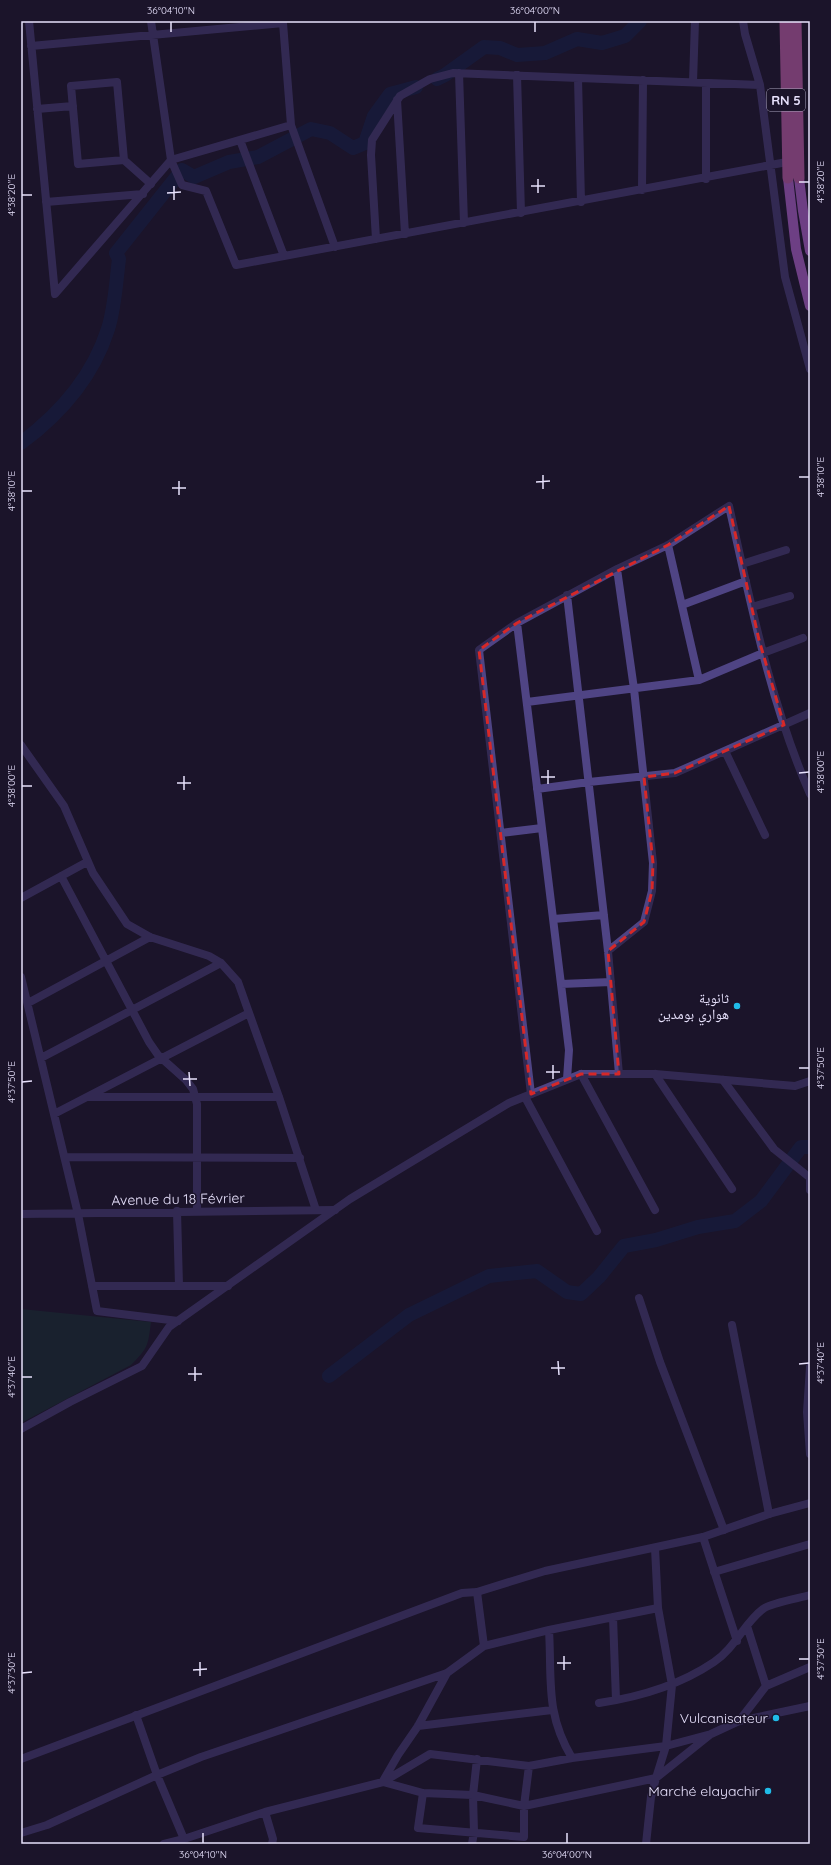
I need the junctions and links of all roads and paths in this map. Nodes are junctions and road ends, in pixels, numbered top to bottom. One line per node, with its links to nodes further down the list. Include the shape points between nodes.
1 (29, 21): 9 (street)
2 (151, 21): 8 (street)
3 (695, 21): 14 (street)
4 (743, 21): 16 (street)
5 (785, 21): 24 (highway, RN 5)
6 (796, 21): 27 (highway, RN 5)
7 (283, 22): 8 (street); 20 (street)
8 (152, 35): 9 (street); 23 (street)
9 (31, 46): 19 (street)
10 (460, 73): 11 (street); 17 (street, via 430,79); 35 (street)
11 (517, 75): 12 (street); 34 (street)
12 (578, 78): 13 (street); 33 (street)
13 (643, 80): 14 (street); 30 (street)
14 (693, 82): 15 (street)
15 (706, 83): 16 (street); 28 (street)
16 (760, 85): 25 (street)
17 (397, 100): 36 (street); 37 (street, via 372,140)
18 (73, 106): 19 (street); 22 (street, via 78,164); 22 (street, via 71,86 117,82)
19 (37, 109): 32 (street)
20 (291, 125): 21 (street); 38 (street)
21 (240, 140): 23 (street); 40 (street)
22 (124, 160): 29 (street)
23 (172, 160): 29 (street); 40 (street, via 182,185 206,191 236,265)
24 (787, 162): 25 (street); 26 (highway, RN 5)
25 (771, 166): 28 (street); 42 (street, via 785,277)
26 (788, 178): 41 (main road, RN 5, via 796,249)
27 (799, 178): 39 (main road, RN 5)
28 (706, 179): 30 (street)
29 (151, 184): 31 (street)
30 (642, 190): 33 (street)
31 (143, 194): 32 (street); 32 (street, via 56,294)
32 (46, 202)
33 (581, 202): 34 (street)
34 (521, 213): 35 (street)
35 (464, 223): 36 (street)
36 (405, 234): 37 (street)
37 (376, 239): 38 (street)
38 (335, 247): 40 (street)
39 (810, 251)
40 (284, 256)
41 (810, 306)
42 (810, 369)
43 (668, 545): 45 (street, via 729,506); 46 (street); 50 (street)
44 (786, 550): 45 (street)
45 (742, 564): 47 (street)
46 (618, 569): 48 (street); 56 (street)
47 (746, 581): 50 (street); 51 (street)
48 (567, 595): 52 (street); 57 (street)
49 (790, 596): 51 (street)
50 (682, 605): 55 (street)
51 (752, 607): 54 (street)
52 (517, 623): 58 (street); 68 (street, via 479,650)
53 (803, 638): 54 (street)
54 (762, 653): 55 (street); 60 (street)
55 (698, 680): 56 (street)
56 (634, 689): 57 (street); 63 (street)
57 (579, 695): 58 (street); 64 (street)
58 (527, 702): 65 (street)
59 (810, 713): 60 (street)
60 (784, 724): 62 (street); 66 (street)
61 (21, 745): 70 (street, via 64,806)
62 (725, 751): 63 (street, via 675,773); 69 (street)
63 (644, 777): 64 (street); 76 (street, via 653,863 652,891 644,922)
64 (589, 782): 65 (street); 73 (street)
65 (537, 789): 67 (street)
66 (810, 794)
67 (542, 828): 68 (street); 74 (street)
68 (500, 833): 93 (street)
69 (765, 835)
70 (87, 862): 71 (street); 75 (street, via 123,919)
71 (61, 876): 72 (street); 77 (street)
72 (21, 898)
73 (604, 915): 74 (street); 76 (street)
74 (553, 919): 81 (street)
75 (150, 938): 77 (street); 78 (street, via 209,956)
76 (608, 951): 80 (street)
77 (106, 961): 82 (street); 83 (street)
78 (221, 963): 83 (street); 84 (street, via 238,982)
79 (21, 977): 82 (street)
80 (611, 982): 81 (street); 88 (street)
81 (561, 984): 90 (street, via 569,1050)
82 (28, 1003): 85 (street)
83 (132, 1010): 85 (street); 86 (street, via 153,1049)
84 (249, 1013): 86 (street); 95 (street)
85 (41, 1058): 97 (street)
86 (162, 1058): 94 (street); 96 (street, via 186,1080)
87 (581, 1074): 88 (street); 90 (street); 106 (street)
88 (619, 1074): 89 (street)
89 (655, 1074): 91 (street); 102 (street)
90 (567, 1080): 93 (street)
91 (723, 1080): 92 (street, via 796,1086); 101 (street, via 774,1149)
92 (810, 1081)
93 (528, 1095): 105 (street, via 502,1107); 111 (street)
94 (86, 1097): 96 (street); 97 (street)
95 (279, 1097): 96 (street); 100 (street)
96 (196, 1098): 99 (street)
97 (54, 1114): 98 (street)
98 (65, 1157): 99 (street); 110 (street)
99 (197, 1158): 100 (street); 108 (street)
100 (300, 1158): 104 (street)
101 (810, 1177): 103 (street)
102 (732, 1189)
103 (810, 1190)
104 (316, 1210): 105 (street, Avenue du 18 Février); 108 (street, Avenue du 18 Février)
105 (335, 1210): 114 (street)
106 (655, 1210)
107 (177, 1211): 108 (street, Avenue du 18 Février); 110 (street, Avenue du 18 Février); 113 (street)
108 (197, 1211)
109 (21, 1214): 110 (street, Avenue du 18 Février)
110 (78, 1214): 112 (street)
111 (597, 1231)
112 (92, 1286): 113 (street); 116 (street, via 97,1311)
113 (179, 1286): 114 (street)
114 (228, 1286): 116 (street)
115 (639, 1298): 123 (street, via 660,1362)
116 (178, 1321): 119 (street, via 169,1327 142,1366)
117 (732, 1325): 122 (street)
118 (810, 1367): 120 (street, via 807,1412)
119 (21, 1429)
120 (810, 1454)
121 (810, 1503): 122 (street)
122 (769, 1514): 123 (street)
123 (724, 1530): 124 (street)
124 (703, 1537): 126 (street); 127 (street)
125 (810, 1544): 127 (street)
126 (655, 1548): 128 (street, via 545,1572); 130 (street)
127 (714, 1572): 134 (street)
128 (476, 1592): 135 (street); 144 (street, via 462,1593)
129 (810, 1595): 132 (street, via 764,1608)
130 (658, 1608): 131 (street); 138 (street)
131 (613, 1617): 133 (street); 140 (street)
132 (747, 1626): 134 (street); 139 (street)
133 (549, 1630): 135 (street); 143 (street)
134 (737, 1641): 138 (street, via 714,1662)
135 (484, 1646): 137 (street)
136 (810, 1667): 139 (street)
137 (447, 1673): 146 (street); 153 (street, via 201,1757)
138 (672, 1685): 140 (street); 148 (street)
139 (766, 1686): 145 (street)
140 (616, 1700): 141 (street)
141 (599, 1703)
142 (810, 1706): 145 (street)
143 (552, 1710): 146 (street); 149 (street, via 562,1743)
144 (136, 1715): 150 (street); 153 (street)
145 (739, 1721): 147 (street)
146 (418, 1726): 155 (street)
147 (711, 1734): 148 (street); 154 (street)
148 (666, 1746): 149 (street); 154 (street)
149 (572, 1758): 152 (street)
150 (21, 1759)
151 (477, 1759): 152 (street); 155 (street, via 430,1754); 157 (street)
152 (529, 1766): 158 (street)
153 (157, 1775): 161 (street, via 47,1825); 162 (street)
154 (656, 1778): 158 (street); 166 (street, via 651,1797)
155 (383, 1782): 156 (street); 159 (street)
156 (423, 1793): 157 (street); 160 (street, via 418,1828)
157 (473, 1795): 158 (street); 160 (street)
158 (524, 1806): 160 (street, via 524,1838)
159 (265, 1812): 162 (street); 164 (street, via 273,1839)
160 (474, 1832): 165 (street)
161 (21, 1833)
162 (184, 1839): 163 (street)
163 (164, 1844)
164 (272, 1844)
165 (472, 1844)
166 (646, 1844)

